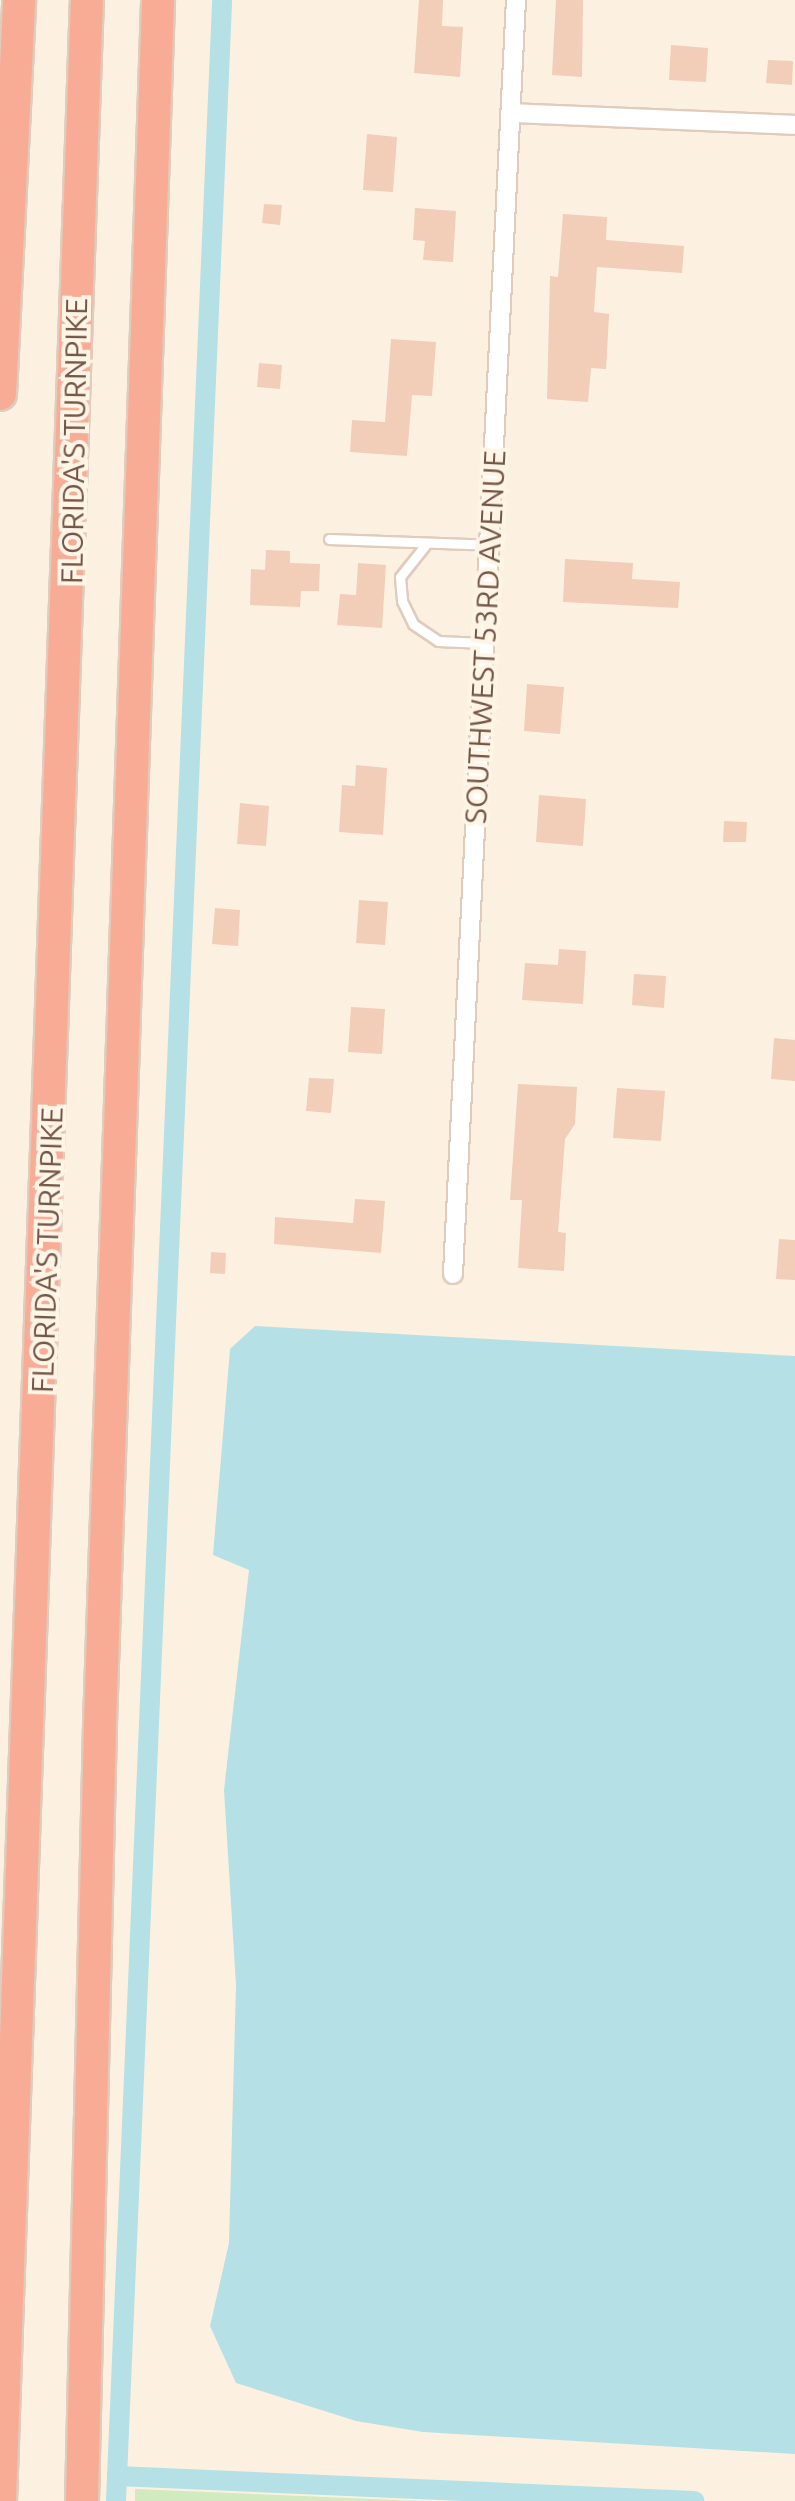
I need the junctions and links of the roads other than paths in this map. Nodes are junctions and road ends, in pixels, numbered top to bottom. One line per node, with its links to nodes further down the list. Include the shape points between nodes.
1 (19, 0): 7 (highway)
2 (88, 0): 13 (highway, FLORIDA'S TURNPIKE)
3 (158, 0): 16 (highway, via 100,1724)
4 (516, 0): 5 (street, SOUTHWEST 53RD AVENUE)
5 (511, 113): 6 (street); 10 (street, SOUTHWEST 53RD AVENUE)
6 (795, 125)
7 (0, 394)
8 (329, 539): 9 (lane)
9 (427, 542): 10 (lane); 11 (lane, via 400,577 413,624 438,640)
10 (490, 545): 11 (street, SOUTHWEST 53RD AVENUE)
11 (484, 643): 12 (street, SOUTHWEST 53RD AVENUE)
12 (452, 1274)
13 (1, 2459): 14 (highway, FLORIDA'S TURNPIKE); 15 (highway)
14 (0, 2500)
15 (13, 2501)
16 (82, 2501)

